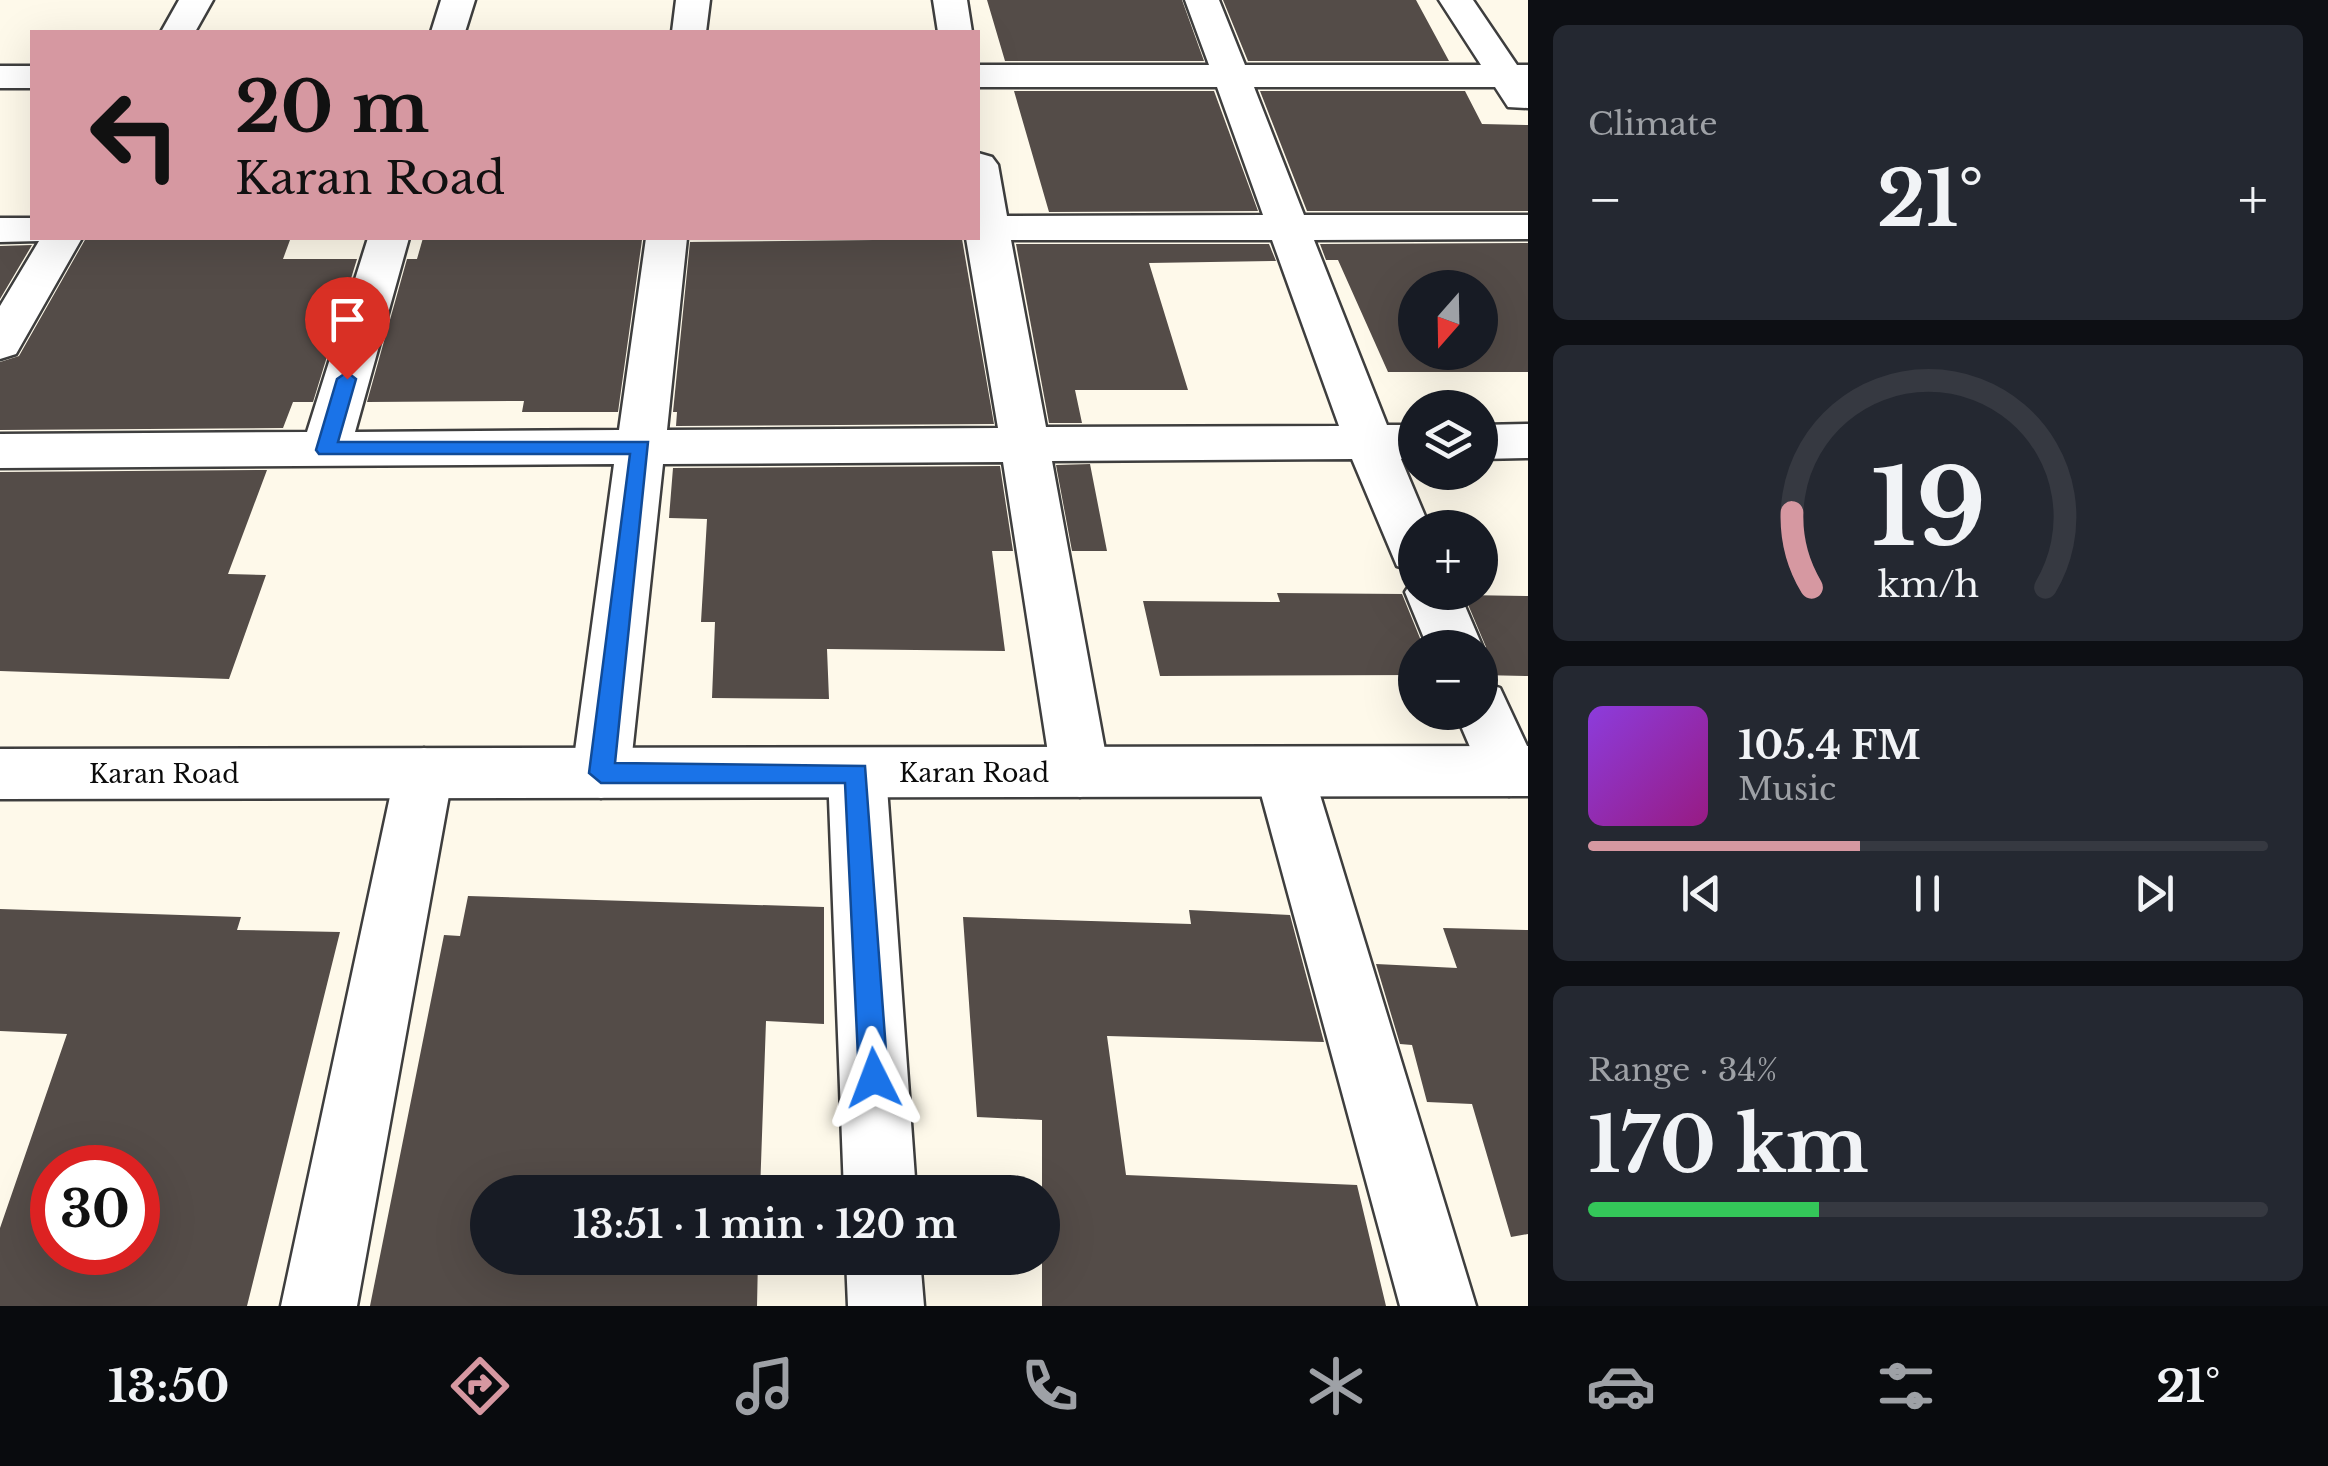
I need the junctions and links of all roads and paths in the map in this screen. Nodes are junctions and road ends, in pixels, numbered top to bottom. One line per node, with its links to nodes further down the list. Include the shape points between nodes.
1 (196, 0): 7 (street)
2 (458, 0): 8 (street)
3 (693, 0): 9 (street)
4 (950, 0): 10 (street)
5 (1202, 0): 12 (street)
6 (1456, 0): 13 (street)
7 (179, 30)
8 (449, 30)
9 (688, 30)
10 (955, 30)
11 (980, 76): 12 (street)
12 (1232, 76): 13 (street); 18 (street)
13 (1517, 76): 16 (street)
14 (0, 77): 15 (street)
15 (30, 77)
16 (1528, 110)
17 (980, 190): 20 (street)
18 (1292, 227): 19 (street); 20 (street); 28 (street)
19 (1528, 227)
20 (983, 228): 30 (street)
21 (0, 230): 22 (street)
22 (30, 230)
23 (60, 240): 26 (street)
24 (387, 240): 32 (street)
25 (666, 240): 31 (street)
26 (0, 344)
27 (1528, 441): 29 (street)
28 (1391, 442): 30 (street); 34 (street)
29 (1498, 442)
30 (1026, 444): 31 (street); 37 (street)
31 (641, 447): 32 (street); 39 (street)
32 (326, 450): 33 (street)
33 (0, 451)
34 (1406, 510)
35 (1495, 730): 36 (street)
36 (1518, 771): 38 (street, Karan Road)
37 (1080, 772): 38 (street, Karan Road); 40 (street, Karan Road)
38 (1284, 772): 47 (street)
39 (601, 773): 40 (street, Karan Road); 42 (street, Karan Road)
40 (857, 773): 43 (street)
41 (0, 774): 42 (street, Karan Road)
42 (424, 774): 45 (street)
43 (879, 1175)
44 (884, 1275): 46 (street)
45 (319, 1306)
46 (886, 1306)
47 (1438, 1306)

